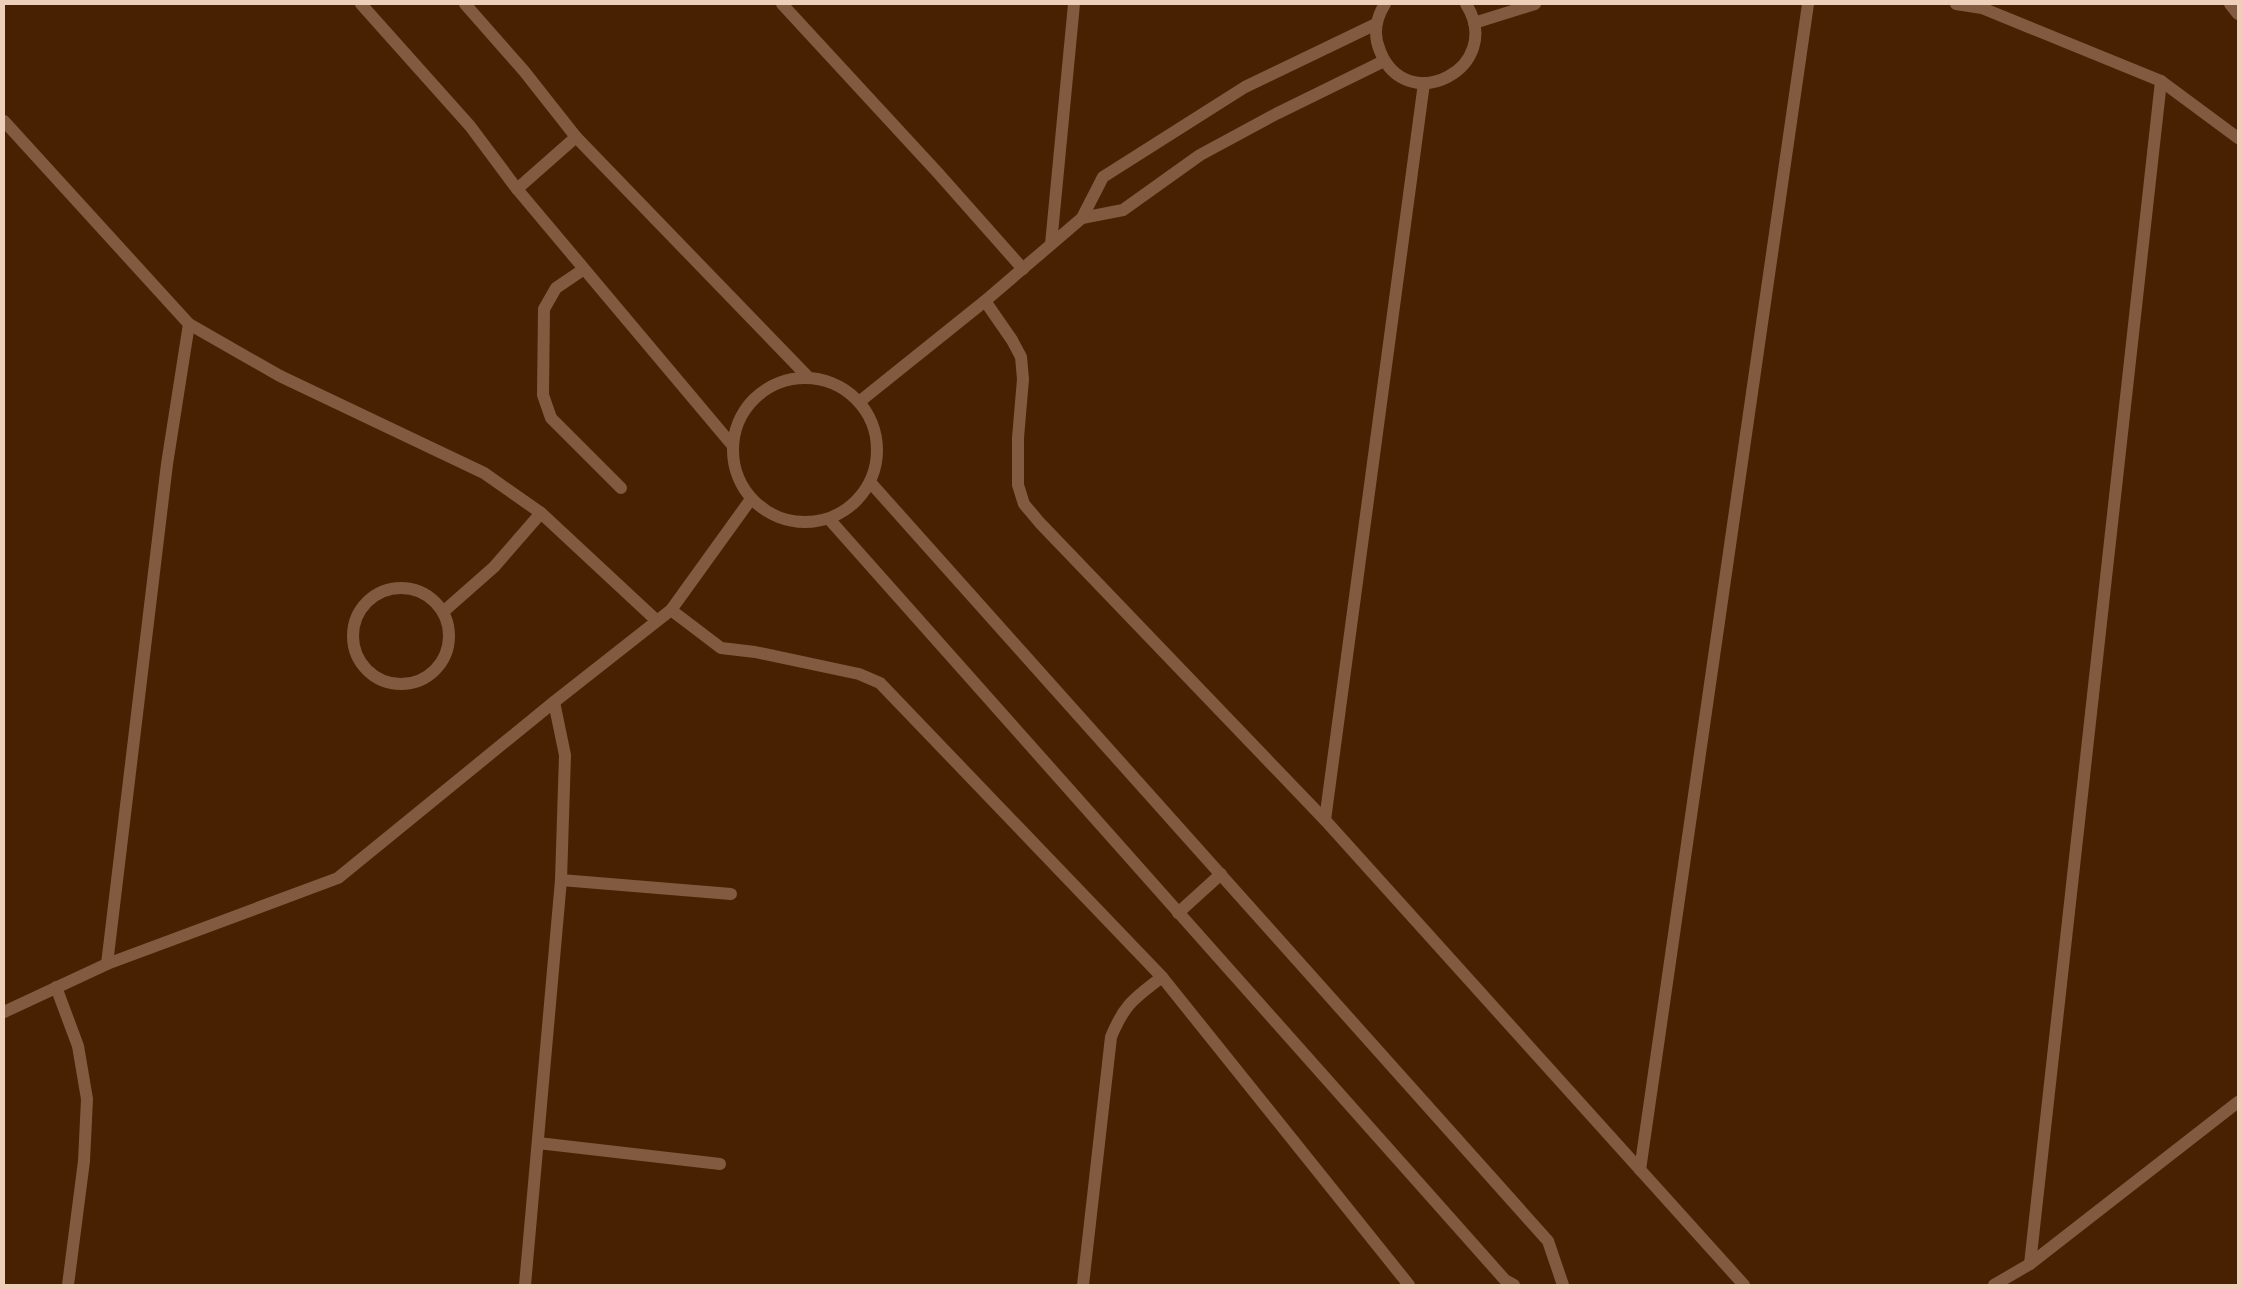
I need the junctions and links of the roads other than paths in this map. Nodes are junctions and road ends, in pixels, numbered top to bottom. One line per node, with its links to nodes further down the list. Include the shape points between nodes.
1 (361, 4): 20 (street, via 470,126)
2 (465, 4): 18 (street)
3 (782, 4): 24 (street)
4 (1074, 4): 22 (street)
5 (1385, 4): 13 (street)
6 (1466, 4): 12 (street)
7 (1535, 4): 12 (street)
8 (1808, 4): 51 (street)
9 (1956, 4): 15 (street, via 1982,8)
10 (2230, 4): 11 (street)
11 (2238, 14)
12 (1474, 23): 16 (street, via 1475,43 1467,61 1453,75)
13 (1376, 24): 14 (street, via 1377,43); 21 (street, via 1245,87 1103,177)
14 (1384, 61): 16 (street, via 1398,75); 21 (street, via 1200,155 1123,210)
15 (2161, 81): 19 (street); 52 (street)
16 (1424, 83): 39 (street)
17 (4, 121): 26 (street)
18 (576, 137): 20 (street); 27 (street)
19 (2238, 138)
20 (517, 189): 23 (street)
21 (1082, 218): 22 (street)
22 (1051, 244): 24 (street)
23 (584, 269): 29 (street); 31 (street, via 556,288 544,309 543,395 551,418)
24 (1023, 269): 25 (street)
25 (985, 301): 28 (street); 39 (street, via 1021,357 1023,379 1018,485 1024,504)
26 (189, 324): 33 (street, via 280,376 484,473); 44 (street, via 166,474)
27 (809, 378): 28 (street, via 836,385); 29 (street, via 781,382 757,396 740,419)
28 (859, 402): 30 (street, via 873,426 878,454)
29 (733, 446): 32 (street, via 737,475)
30 (870, 482): 34 (street, via 853,504); 40 (street)
31 (622, 488)
32 (751, 499): 34 (street, via 774,516 801,523); 35 (street)
33 (541, 513): 36 (street, via 494,567); 37 (street)
34 (829, 519): 43 (street)
35 (671, 610): 37 (street); 45 (street, via 721,648 859,674 880,683)
36 (443, 612): 36 (street, via 450,630 448,648 440,665 426,678 408,684 389,683 372,675 360,661 354,643 355,624 363,607 377,594 395,588 414,589 431,597)
37 (656, 620): 38 (street)
38 (554, 702): 41 (street, via 565,755); 44 (street, via 338,878)
39 (1326, 820): 51 (street)
40 (1221, 874): 43 (street); 58 (street, via 1548,1241)
41 (561, 880): 42 (street); 49 (street)
42 (731, 894)
43 (1178, 913): 57 (street, via 1505,1280)
44 (107, 964): 46 (street)
45 (1162, 977): 55 (street, via 1128,1004 1111,1037); 56 (street)
46 (56, 987): 47 (street); 53 (street, via 78,1046 86,1099 84,1161)
47 (4, 1012)
48 (2238, 1102): 52 (street)
49 (538, 1143): 50 (street); 54 (street)
50 (720, 1164)
51 (1640, 1170): 59 (street)
52 (2030, 1264): 60 (street)
53 (68, 1285)
54 (525, 1285)
55 (1083, 1285)
56 (1409, 1285)
57 (1514, 1285)
58 (1563, 1285)
59 (1744, 1285)
60 (1994, 1285)

